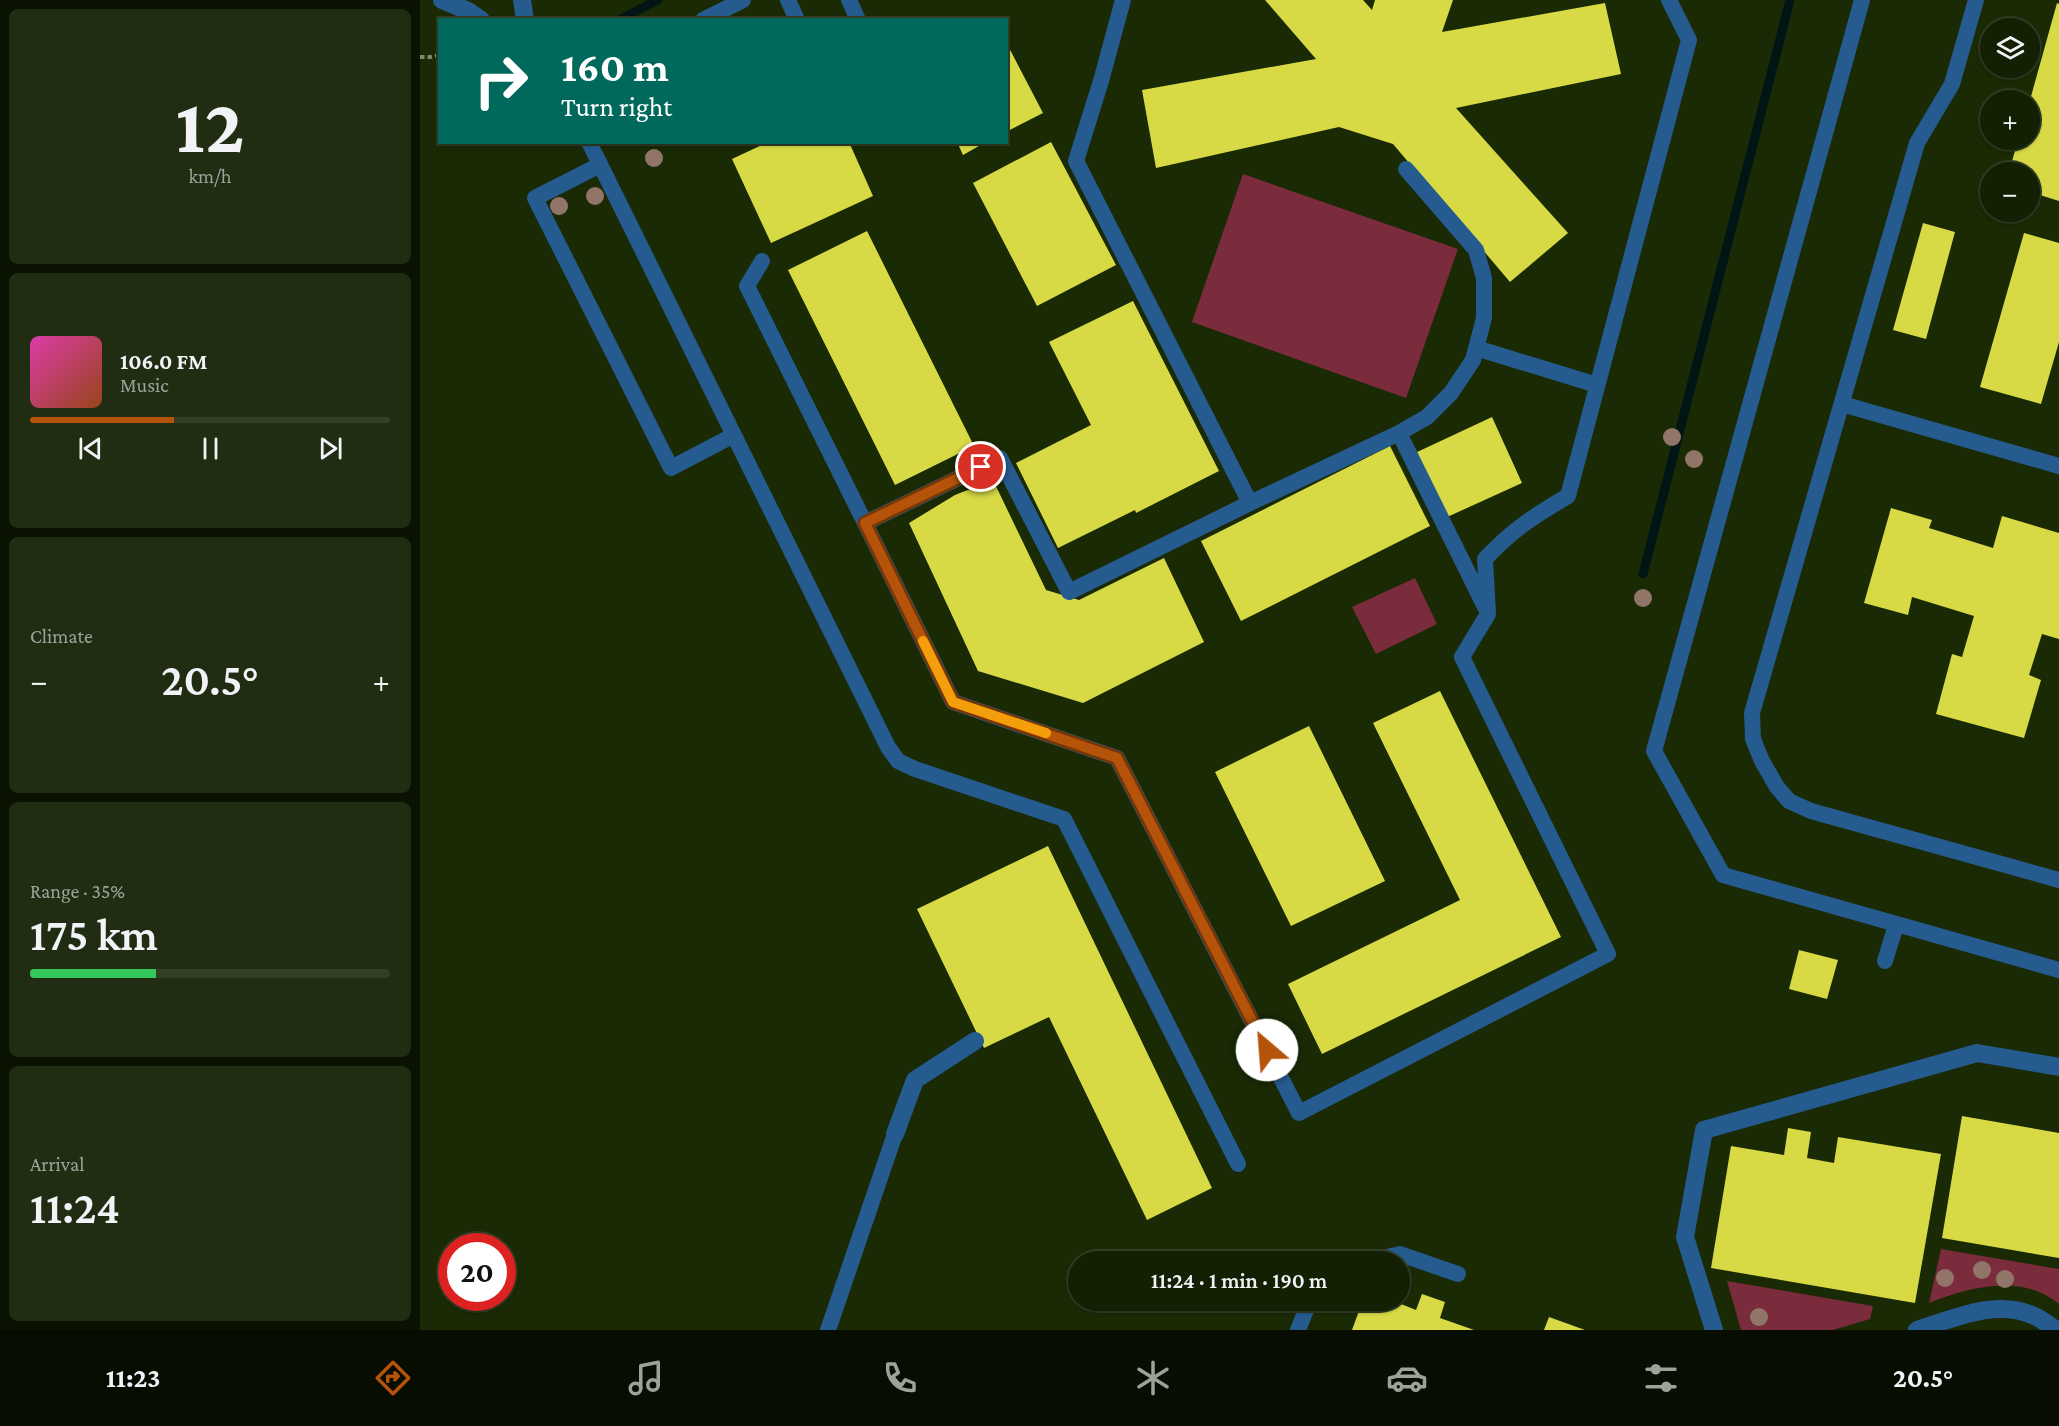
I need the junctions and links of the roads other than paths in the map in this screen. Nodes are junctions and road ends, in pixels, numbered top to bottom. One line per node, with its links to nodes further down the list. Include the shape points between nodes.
1 (442, 0): 10 (street)
2 (522, 0): 11 (street)
3 (743, 0): 12 (lane)
4 (788, 0): 13 (lane)
5 (849, 0): 14 (lane)
6 (1123, 0): 25 (lane, via 1076,161)
7 (1669, 0): 20 (lane, via 1689,40)
8 (1862, 0): 29 (lane, via 1654,751 1723,875)
9 (1976, 0): 21 (lane, via 1952,84 1917,143)
10 (478, 18)
11 (525, 18)
12 (707, 18)
13 (796, 18)
14 (857, 18)
15 (590, 144): 16 (lane)
16 (600, 165): 23 (lane); 23 (lane, via 535,198 671,468)
17 (1406, 169): 19 (lane, via 1476,250 1484,278 1484,318)
18 (762, 261): 26 (lane, via 747,286)
19 (1476, 348): 20 (lane); 22 (lane, via 1473,360 1451,393 1427,417)
20 (1597, 385): 27 (lane, via 1568,496 1508,535 1485,559)
21 (1842, 404): 24 (lane); 28 (lane, via 1752,713 1753,739 1762,760 1789,801 1811,811)
22 (1399, 434): 25 (lane); 27 (lane)
23 (734, 435): 35 (lane, via 882,736 898,761 1064,819)
24 (2059, 466)
25 (1250, 502): 26 (lane, via 1069,592 1000,458)
26 (865, 523): 27 (lane, via 953,702 1117,758 1299,1113 1608,954 1462,657)
27 (1488, 614)
28 (2059, 880)
29 (1896, 924): 30 (lane); 31 (lane)
30 (1885, 961)
31 (2059, 970)
32 (975, 1041): 34 (street, via 915,1080)
33 (2059, 1067): 41 (street, via 1977,1053 1704,1130 1685,1237)
34 (895, 1134): 39 (lane)
35 (1238, 1164)
36 (1410, 1257): 37 (lane)
37 (1458, 1274)
38 (1306, 1311): 40 (lane)
39 (828, 1330)
40 (1298, 1330)
41 (1714, 1330)
42 (1917, 1330): 43 (street, via 1974,1312 2003,1308 2032,1314)
43 (2056, 1330)

